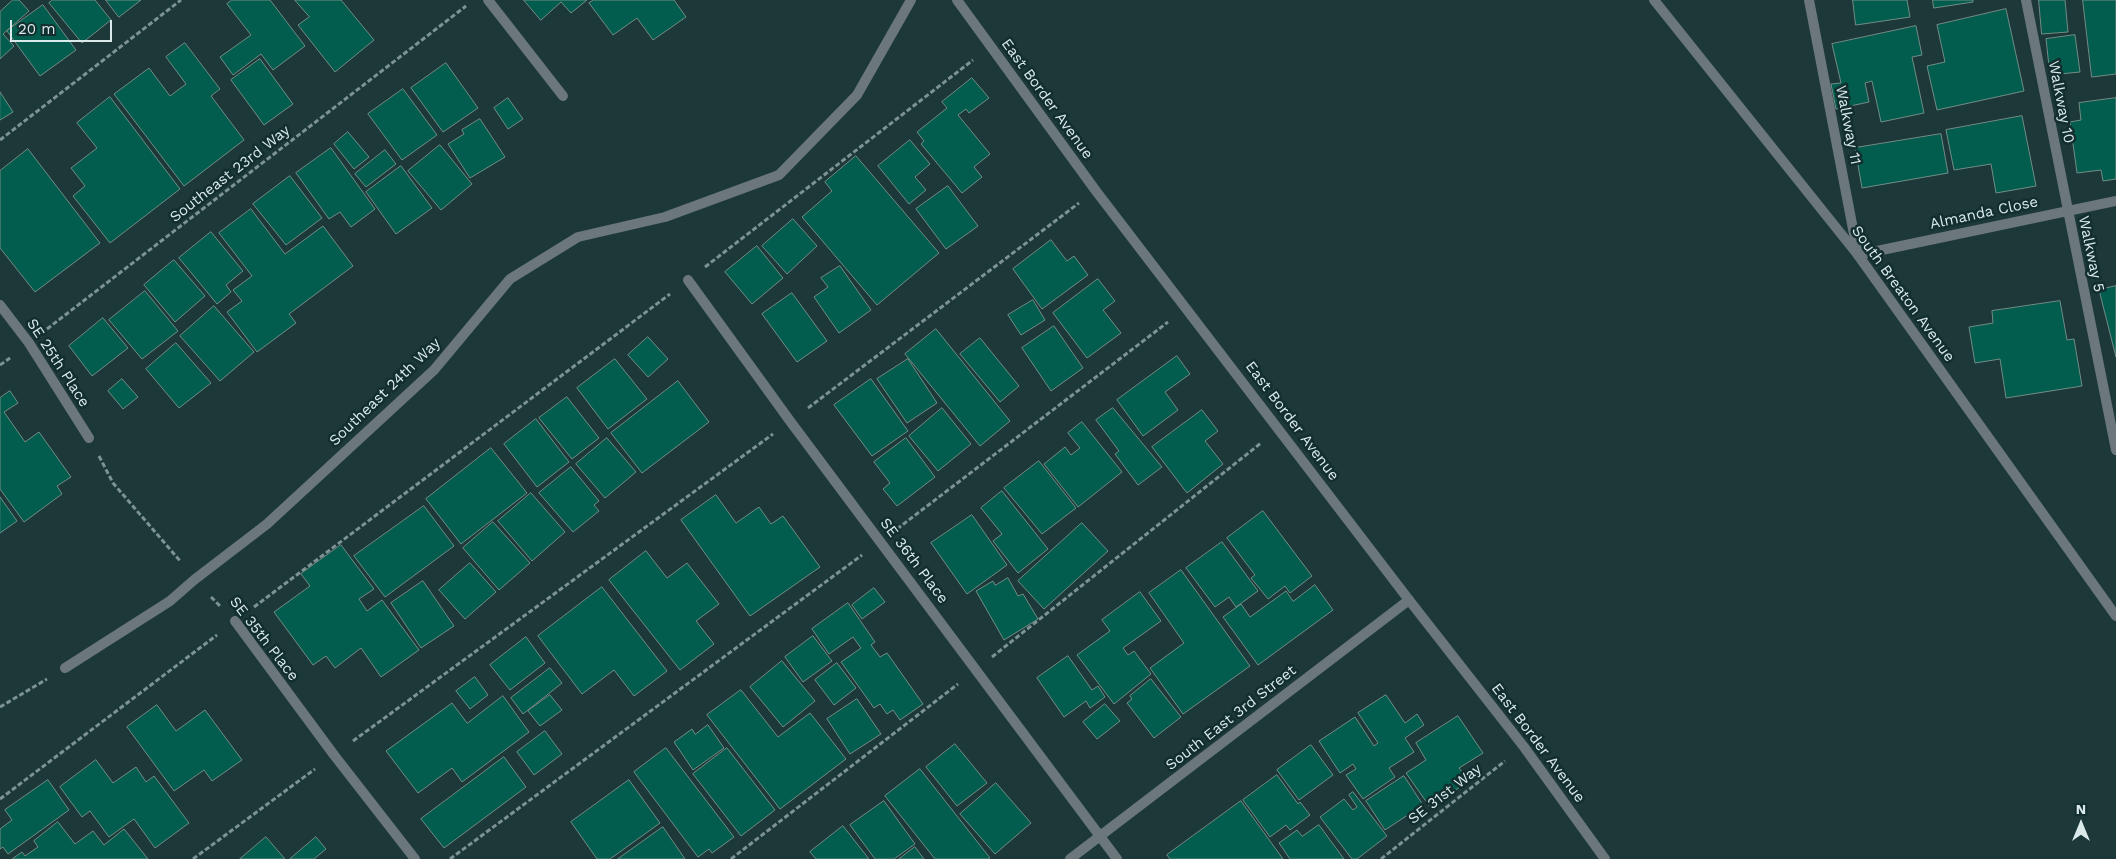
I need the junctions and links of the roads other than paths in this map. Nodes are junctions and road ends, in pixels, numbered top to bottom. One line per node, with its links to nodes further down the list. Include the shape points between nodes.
1 (488, 0): 7 (street)
2 (911, 0): 18 (street, Southeast 24th Way, via 857,95 779,175 665,217 578,237 510,279 434,370 267,524 170,601)
3 (957, 0): 15 (street, East Border Avenue, via 1096,191)
4 (1654, 0): 10 (street, South Breaton Avenue)
5 (1809, 0): 10 (street, Walkway 11)
6 (2026, 0): 9 (street, Walkway 10)
7 (563, 96)
8 (2116, 201): 9 (street, Almanda Close)
9 (2067, 210): 10 (street, Almanda Close); 14 (street, Walkway 5)
10 (1858, 255): 16 (street, South Breaton Avenue)
11 (688, 280): 19 (street, SE 36th Place)
12 (0, 305): 13 (street, SE 25th Place, via 29,343)
13 (89, 438)
14 (2116, 450)
15 (1408, 600): 19 (street, South East 3rd Street); 23 (street, East Border Avenue, via 1524,747)
16 (2116, 616)
17 (234, 621): 20 (street, SE 35th Place)
18 (65, 668)
19 (1101, 837): 21 (street, South East 3rd Street); 22 (street, SE 36th Place)
20 (415, 859)
21 (1070, 859)
22 (1117, 859)
23 (1606, 859)

